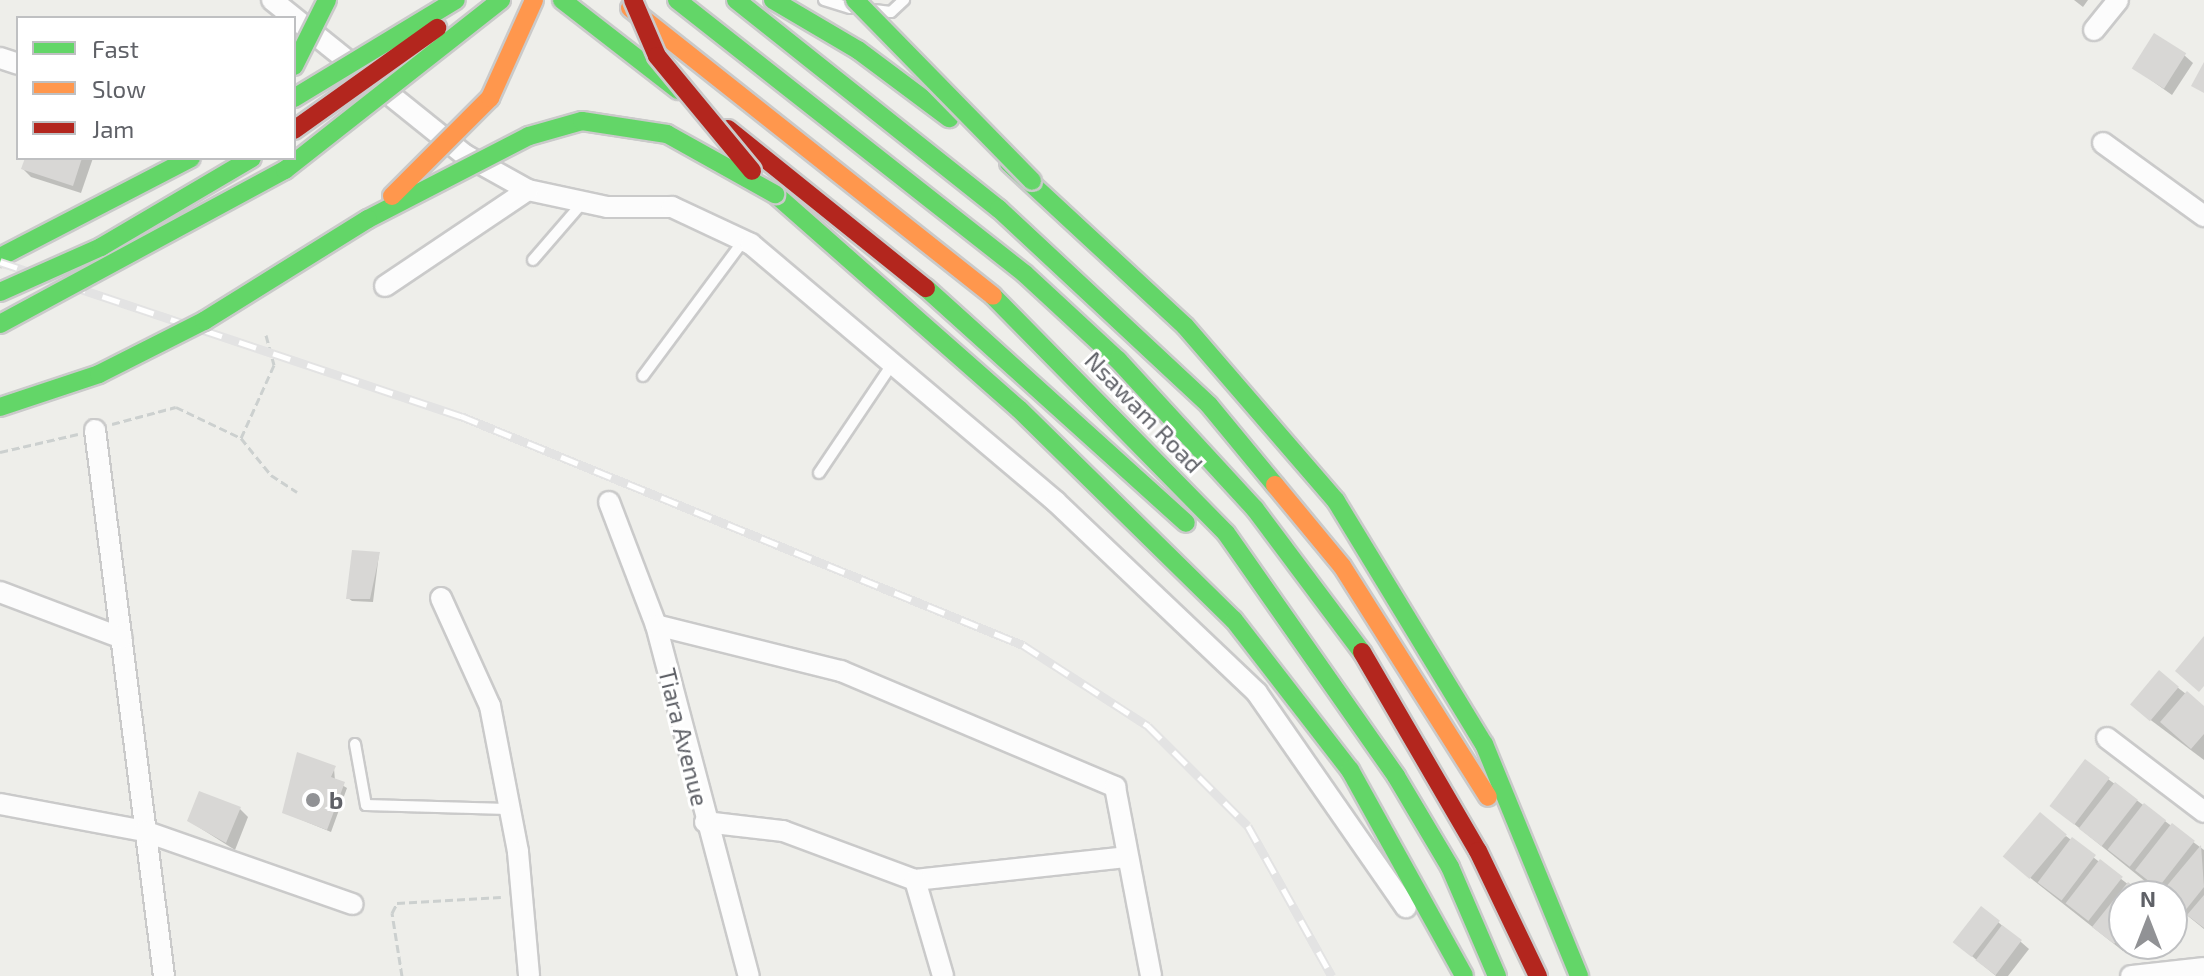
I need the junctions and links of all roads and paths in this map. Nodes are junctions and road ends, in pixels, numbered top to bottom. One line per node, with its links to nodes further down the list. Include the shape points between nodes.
1 (272, 0): 17 (street)
2 (327, 0): 19 (main road, bridge)
3 (456, 0): 20 (main road, bridge)
4 (470, 0): 21 (main road, bridge)
5 (501, 0): 36 (main road, bridge, via 285,170)
6 (534, 0): 30 (main road, bridge, via 490,98)
7 (562, 0): 48 (main road, via 982,333)
8 (619, 0): 48 (main road, Nsawam Road, via 1000,302 1149,448 1226,533)
9 (633, 0): 27 (main road, bridge, via 657,56)
10 (677, 0): 74 (main road, Nsawam Road, via 1025,274 1118,360 1255,509 1369,662 1478,851)
11 (736, 0): 60 (main road, via 999,209 1209,405 1342,566)
12 (773, 0): 25 (main road, bridge, via 858,50)
13 (824, 0): 15 (lane, via 891,12)
14 (855, 0): 25 (main road, bridge, via 901,55)
15 (904, 0)
16 (2118, 0): 18 (street)
17 (292, 10): 26 (street, via 465,155)
18 (2094, 30)
19 (296, 62)
20 (296, 97)
21 (296, 129)
22 (2103, 143): 29 (street)
23 (187, 160): 32 (main road)
24 (249, 160): 35 (main road, bridge, via 101,247)
25 (1032, 181): 60 (main road, via 1185,326 1336,501 1414,620 1484,744)
26 (528, 190): 28 (street); 34 (street)
27 (775, 194): 30 (main road, bridge, via 667,134 582,121 529,136); 72 (main road, via 1103,489 1234,620 1296,697 1404,858)
28 (583, 202): 31 (street, via 672,207); 33 (lane)
29 (2204, 216)
30 (368, 219): 40 (main road, bridge, via 191,328 99,374)
31 (744, 240): 38 (street); 39 (lane)
32 (0, 257)
33 (533, 260)
34 (385, 286)
35 (0, 292)
36 (0, 324)
37 (266, 335): 42 (path, via 274,365)
38 (894, 361): 44 (lane); 71 (street, via 1257,693 1329,787)
39 (643, 376)
40 (0, 407)
41 (95, 430): 42 (path, via 176,407); 43 (path); 51 (street)
42 (241, 438): 45 (path, via 271,475)
43 (0, 452)
44 (819, 473)
45 (297, 492)
46 (609, 502): 50 (street, Tiara Avenue)
47 (0, 592): 51 (street)
48 (1263, 592): 73 (main road, Nsawam Road, via 1396,776 1450,867)
49 (441, 598): 55 (street, via 490,706)
50 (656, 625): 57 (street, Tiara Avenue); 59 (street, via 841,671 1099,778 1121,801)
51 (122, 638): 58 (street)
52 (2107, 738): 56 (street)
53 (355, 744): 55 (lane, via 366,805)
54 (0, 804): 58 (street)
55 (508, 809): 62 (street)
56 (2204, 812)
57 (705, 822): 61 (street, via 783,831); 68 (street, Tiara Avenue)
58 (144, 831): 63 (street); 65 (street)
59 (1126, 857): 61 (street); 70 (street)
60 (1535, 869): 75 (main road)
61 (915, 880): 69 (street)
62 (522, 897): 66 (path, via 397,903 392,913); 67 (street)
63 (353, 904)
64 (2204, 968): 76 (street)
65 (164, 976)
66 (402, 976)
67 (529, 976)
68 (749, 976)
69 (943, 976)
70 (1151, 976)
71 (1446, 976)
72 (1464, 976)
73 (1497, 976)
74 (1538, 976)
75 (1579, 976)
76 (2131, 976)

